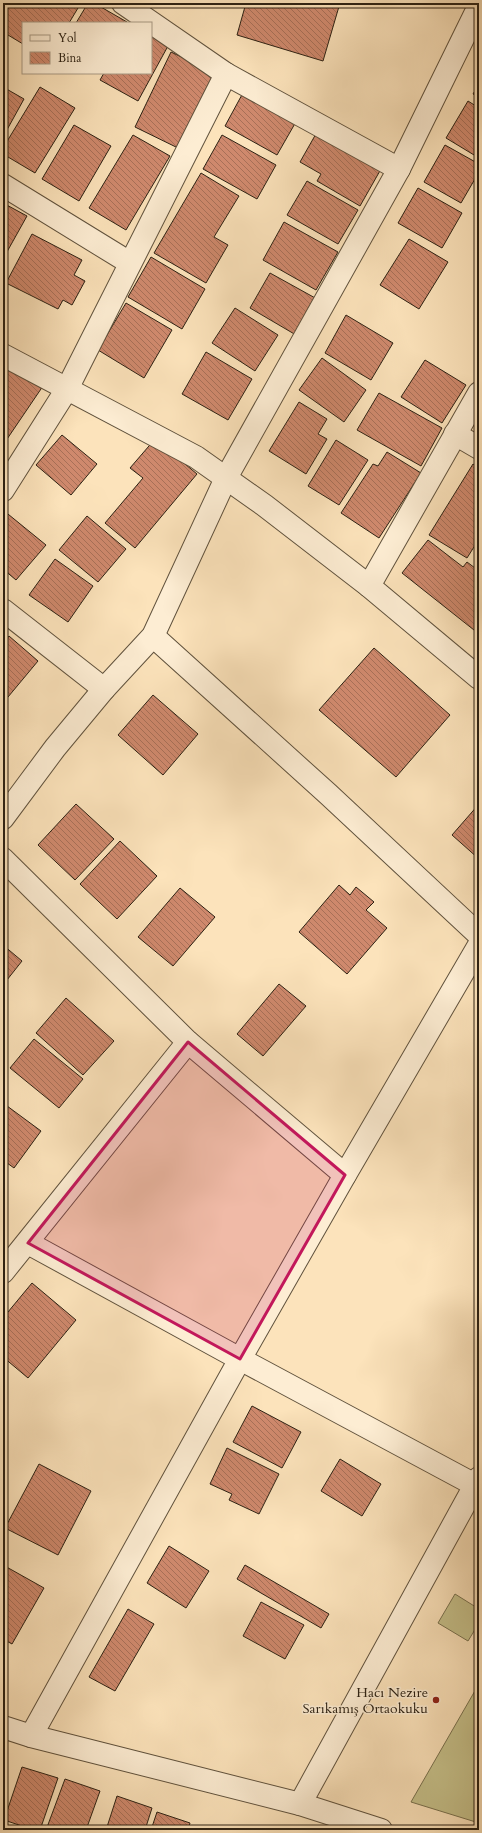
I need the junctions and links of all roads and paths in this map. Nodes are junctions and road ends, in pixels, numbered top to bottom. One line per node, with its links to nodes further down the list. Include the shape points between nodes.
1 (123, 3): 3 (street)
2 (479, 6): 6 (street)
3 (151, 22)
4 (152, 23): 5 (street)
5 (226, 74): 6 (street); 8 (street)
6 (400, 169): 14 (street)
7 (3, 184): 8 (street)
8 (130, 263): 10 (street)
9 (3, 355): 10 (street)
10 (67, 389): 14 (street, via 196,457); 15 (street)
11 (479, 393): 12 (street)
12 (455, 434): 13 (street); 16 (street)
13 (479, 448)
14 (226, 478): 16 (street); 18 (street)
15 (3, 490)
16 (369, 586): 19 (street)
17 (3, 610): 20 (street)
18 (153, 636): 20 (street); 23 (street)
19 (479, 678)
20 (104, 689): 21 (street, via 55,748)
21 (3, 818)
22 (3, 859): 25 (street)
23 (479, 935)
24 (479, 945): 26 (street)
25 (188, 1042): 26 (street); 27 (street)
26 (345, 1175): 29 (street)
27 (28, 1243): 28 (street); 29 (street)
28 (3, 1272)
29 (240, 1359): 30 (street); 32 (street)
30 (477, 1481): 33 (street)
31 (3, 1727): 32 (street)
32 (32, 1736): 33 (street)
33 (300, 1804): 34 (street)
34 (381, 1830)

